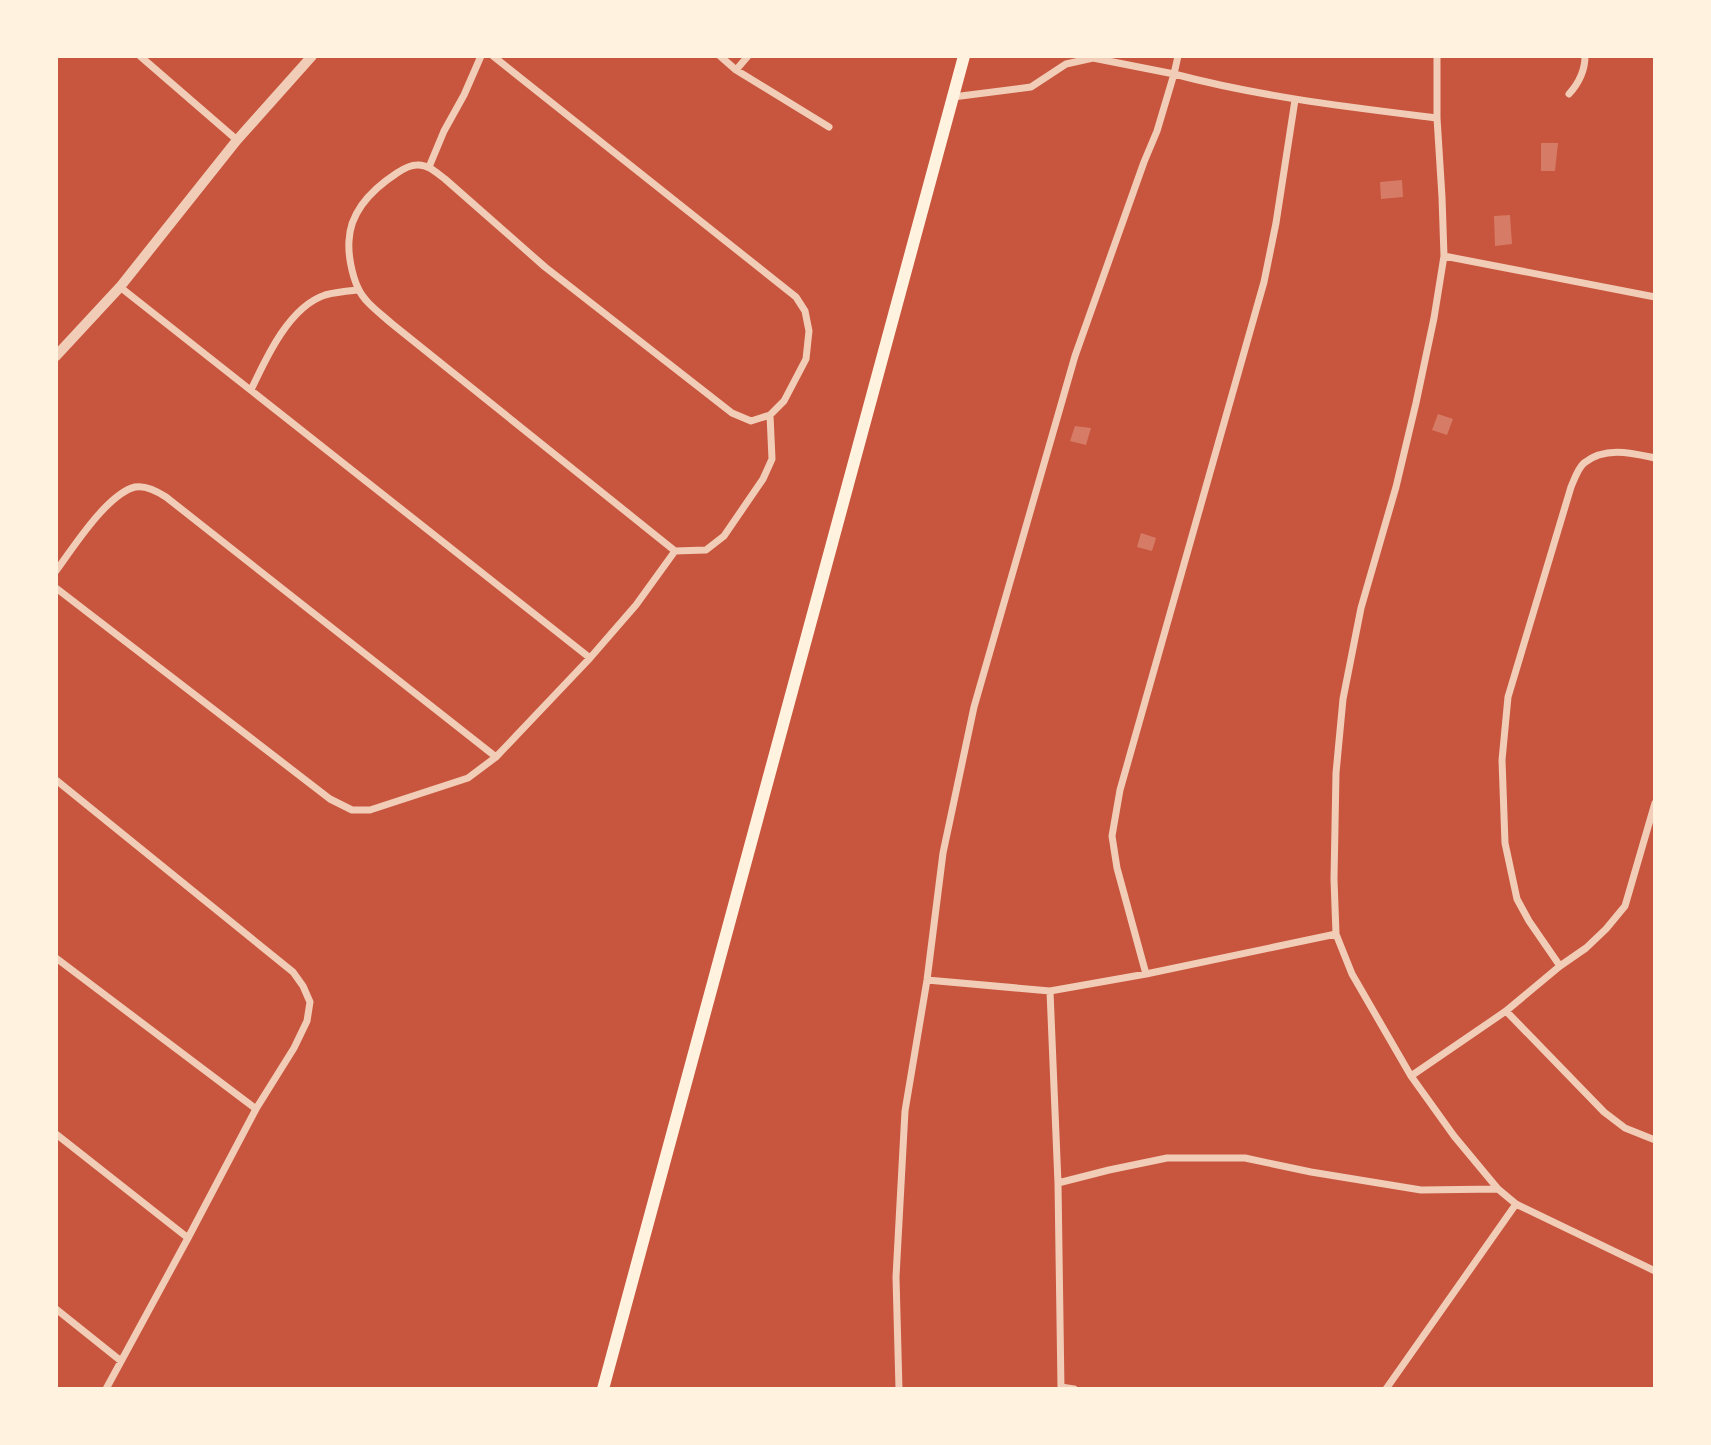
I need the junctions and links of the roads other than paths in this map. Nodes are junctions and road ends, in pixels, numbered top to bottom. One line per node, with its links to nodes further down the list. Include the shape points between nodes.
1 (140, 56): 18 (street)
2 (313, 56): 18 (street)
3 (481, 56): 19 (street)
4 (493, 56): 26 (street, via 796,298 805,311 809,331 806,359 784,401)
5 (720, 56): 11 (street)
6 (748, 56): 11 (street)
7 (964, 56): 14 (main road)
8 (1178, 56): 12 (street)
9 (1437, 56): 16 (street)
10 (1585, 56): 13 (street, via 1580,81)
11 (736, 70): 17 (street)
12 (1174, 74): 14 (street, via 1093,58 1066,64 1031,87); 15 (street); 39 (street, via 1075,356 974,707 943,853)
13 (1569, 94)
14 (953, 97): 55 (main road)
15 (1295, 100): 16 (street); 38 (street, via 1264,282 1120,790 1112,836)
16 (1437, 118): 20 (street)
17 (828, 127)
18 (237, 140): 21 (street)
19 (429, 167): 22 (street, via 404,168 366,199 355,217 349,239); 26 (street, via 545,267 732,413 751,421)
20 (1444, 256): 23 (street); 35 (street, via 1416,403 1343,698 1336,773)
21 (120, 287): 24 (street); 25 (street)
22 (358, 290): 25 (street, via 324,296 303,307 268,355); 28 (street, via 391,323)
23 (1655, 297)
24 (57, 352)
25 (251, 390): 31 (street)
26 (770, 415): 28 (street, via 772,459 724,536 706,550)
27 (1655, 458): 37 (street, via 1620,451 1582,464 1508,697 1502,760 1505,843 1517,899)
28 (675, 551): 31 (street)
29 (56, 571): 32 (street, via 109,502 136,487 159,492)
30 (56, 588): 32 (street, via 330,799 352,810 370,810 468,778)
31 (590, 658): 32 (street)
32 (496, 757)
33 (56, 780): 43 (street, via 278,958 303,986 310,1002 306,1021)
34 (1655, 803): 37 (street, via 1625,905 1586,948)
35 (1336, 934): 38 (street); 42 (street, via 1352,974)
36 (56, 958): 43 (street)
37 (1560, 966): 41 (street)
38 (1146, 974): 40 (street)
39 (927, 980): 40 (street); 56 (street, via 905,1111 896,1277)
40 (1050, 991): 46 (street)
41 (1506, 1011): 42 (street); 45 (street, via 1604,1112 1625,1128)
42 (1411, 1076): 47 (street)
43 (256, 1109): 49 (street)
44 (56, 1134): 49 (street)
45 (1655, 1140)
46 (1058, 1184): 47 (street, via 1167,1158 1245,1158 1421,1190); 53 (street)
47 (1498, 1188): 48 (street)
48 (1516, 1204): 50 (street); 58 (street)
49 (188, 1238): 52 (street)
50 (1655, 1272)
51 (56, 1309): 52 (street)
52 (121, 1361): 54 (street)
53 (1061, 1388): 57 (street)
54 (106, 1389)
55 (603, 1389)
56 (899, 1389)
57 (1074, 1389)
58 (1386, 1389)

